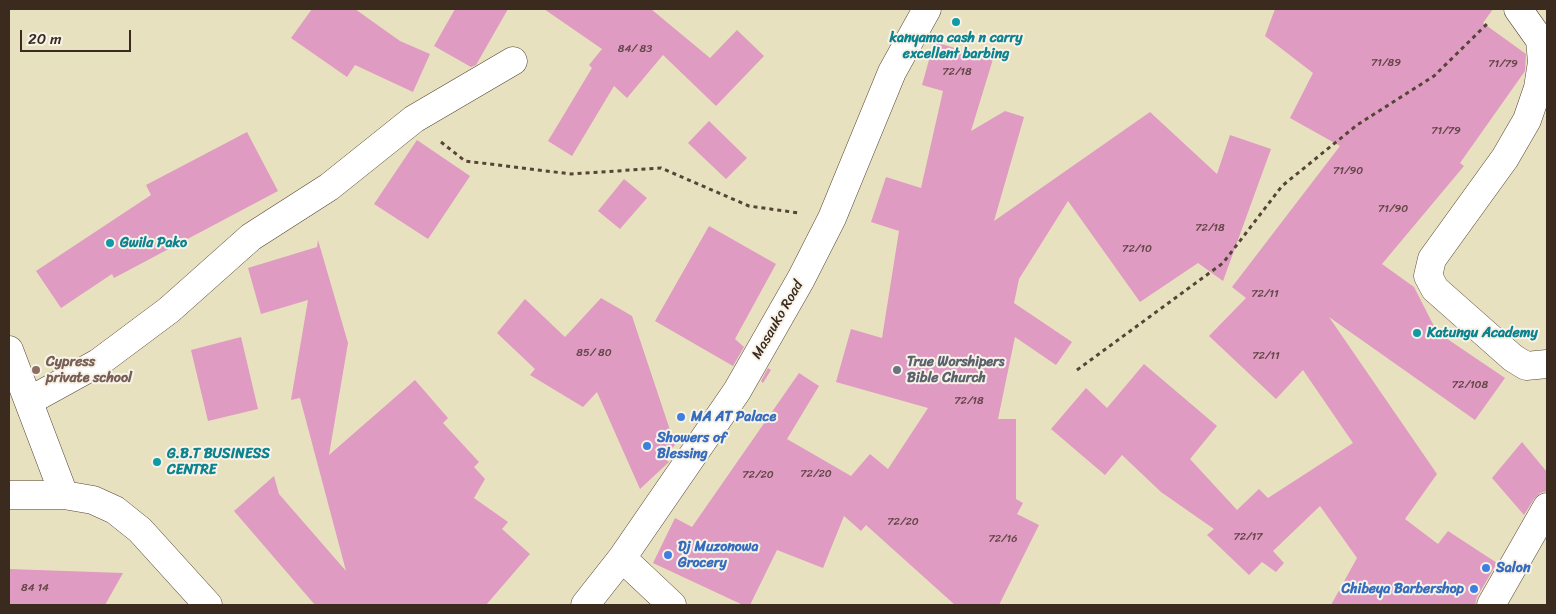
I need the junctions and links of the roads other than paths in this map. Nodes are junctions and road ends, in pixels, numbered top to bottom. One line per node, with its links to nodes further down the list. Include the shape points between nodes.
1 (927, 9): 10 (street, Masauko Road, via 892,72 832,218 801,280 737,391)
2 (1518, 9): 5 (street, via 1540,40 1542,62 1536,96 1527,120 1505,158 1432,259 1428,276 1435,289 1514,358 1526,366)
3 (513, 61): 6 (street, via 414,120 328,187 251,237 169,310 106,357)
4 (9, 350): 6 (street)
5 (1547, 364)
6 (29, 401): 7 (street)
7 (64, 495): 8 (street); 11 (street, via 93,500 115,510 140,530)
8 (9, 496)
9 (1547, 507): 14 (street)
10 (622, 558): 12 (street, Masauko Road); 13 (street)
11 (208, 605)
12 (585, 605)
13 (672, 605)
14 (1491, 605)

